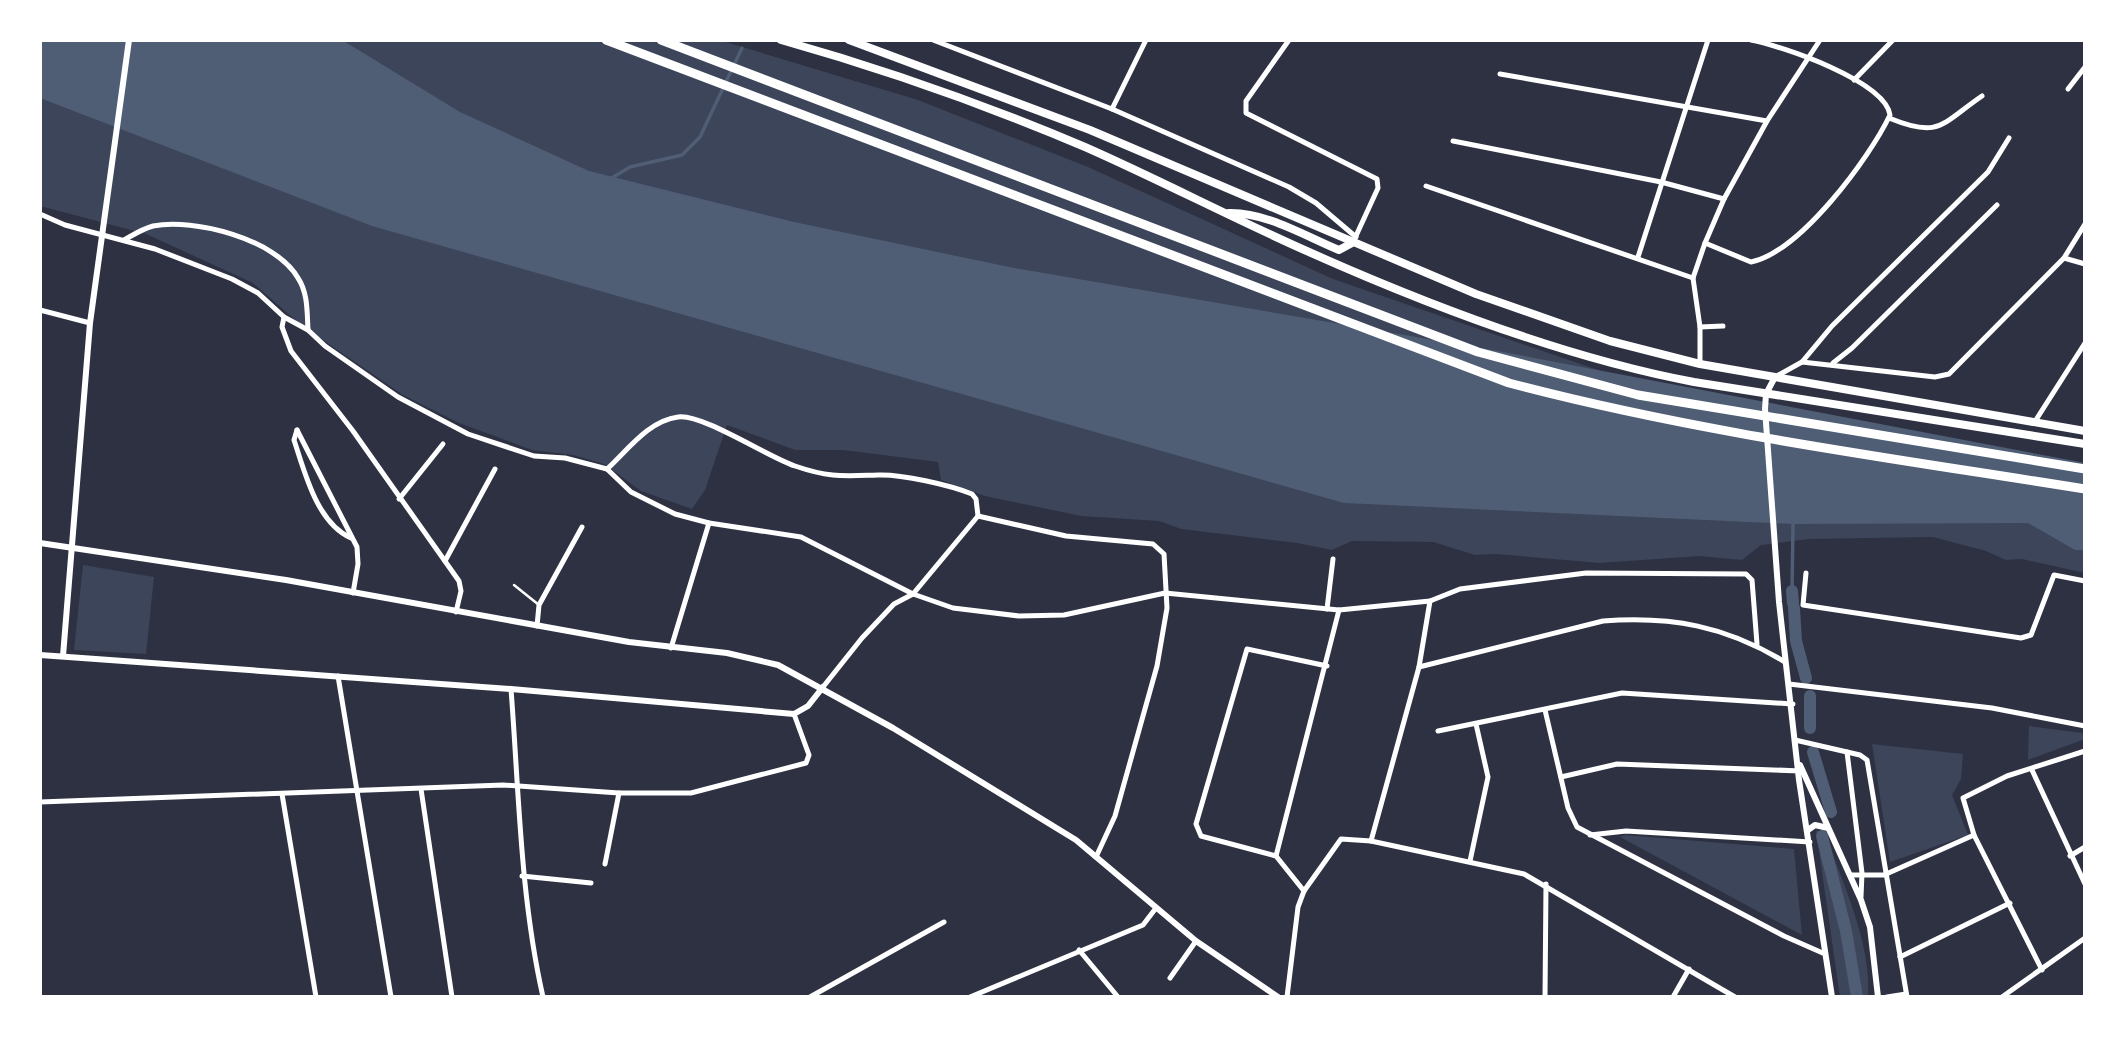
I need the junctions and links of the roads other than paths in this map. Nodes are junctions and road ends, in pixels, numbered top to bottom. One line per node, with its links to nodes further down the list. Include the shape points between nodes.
1 (129, 40): 33 (street)
2 (606, 40): 60 (highway, via 1508,383 1671,422)
3 (661, 40): 59 (highway, via 1478,352 1638,395)
4 (781, 40): 31 (main road, via 852,60 1084,147)
5 (849, 40): 35 (main road, via 1090,131)
6 (933, 40): 21 (street)
7 (1146, 40): 21 (street)
8 (1289, 40): 35 (street, via 1246,101 1246,113 1377,179 1378,188)
9 (1708, 40): 20 (street)
10 (1751, 40): 13 (street)
11 (1819, 40): 14 (street)
12 (1894, 40): 17 (street)
13 (1766, 42): 14 (street)
14 (1808, 58): 17 (street); 23 (street)
15 (2085, 67): 18 (street)
16 (1500, 74): 20 (street)
17 (1854, 80): 22 (street, via 1888,106)
18 (2068, 89)
19 (1982, 96): 22 (street, via 1934,128 1917,128)
20 (1685, 108): 23 (street); 26 (street)
21 (1112, 109): 35 (street, via 1289,187 1316,203)
22 (1889, 118): 36 (street, via 1819,217 1773,251 1751,262)
23 (1767, 121): 28 (street)
24 (2009, 138): 48 (street, via 1988,172 1832,326)
25 (1453, 141): 26 (street)
26 (1661, 182): 28 (street); 37 (street)
27 (1426, 186): 37 (street)
28 (1724, 199): 36 (street)
29 (1997, 205): 49 (street)
30 (40, 214): 33 (street)
31 (1226, 214): 35 (main road, via 1262,218 1339,250); 52 (main road, via 1324,258 1540,341 1652,374)
32 (2085, 224): 38 (street)
33 (100, 234): 34 (street); 43 (street)
34 (124, 240): 42 (street, via 232,279 258,293); 46 (street, via 150,227 172,224 223,232 257,246 298,275)
35 (1354, 240): 50 (main road, via 1545,320)
36 (1705, 243): 40 (street)
37 (1638, 257): 40 (street)
38 (2064, 258): 39 (street); 49 (street, via 1949,374 1935,377)
39 (2085, 264)
40 (1693, 278): 45 (street)
41 (40, 310): 43 (street)
42 (284, 317): 46 (street); 63 (street, via 282,327 291,351)
43 (90, 323): 69 (street)
44 (1724, 326): 45 (street)
45 (1700, 327): 50 (street)
46 (308, 330): 58 (street, via 398,397 444,422 534,456)
47 (2085, 343): 53 (street)
48 (1802, 362): 49 (street); 51 (street)
49 (1832, 363)
50 (1700, 364): 51 (main road)
51 (1774, 377): 52 (street); 53 (main road)
52 (1766, 394): 56 (main road); 88 (street)
53 (2033, 424): 54 (main road)
54 (2085, 431)
55 (443, 444): 63 (street)
56 (2085, 444)
57 (495, 469): 71 (street)
58 (607, 469): 64 (street, via 647,430 682,416 829,477 880,475 972,494); 65 (street, via 631,492 675,514)
59 (2085, 469)
60 (2085, 489)
61 (329, 490): 62 (street); 62 (street, via 297,430 294,440); 67 (street)
62 (316, 496): 67 (street, via 336,529)
63 (399, 499): 71 (street)
64 (978, 516): 76 (street, via 1066,536 1153,544 1161,548 1164,558); 77 (street)
65 (709, 523): 77 (street, via 802,537); 85 (street)
66 (582, 527): 79 (street)
67 (351, 538): 75 (street, via 358,564)
68 (40, 542): 69 (street)
69 (73, 548): 75 (street); 87 (street)
70 (1333, 559): 80 (street)
71 (445, 561): 82 (street, via 461,586)
72 (1806, 573): 73 (street, via 1803,605 2028,638 2054,575)
73 (2085, 581)
74 (514, 585): 79 (lane)
75 (353, 593): 82 (street)
76 (1165, 593): 77 (street, via 1064,615 1019,616 953,608); 80 (street); 122 (street, via 1167,608 1147,706 1115,816)
77 (913, 594): 93 (street, via 894,604)
78 (1430, 601): 81 (street); 84 (street, via 1460,589 1586,573 1746,574 1752,580); 90 (street)
79 (538, 605): 83 (street)
80 (1327, 610): 81 (street)
81 (1339, 610): 89 (street)
82 (456, 612): 83 (street)
83 (537, 626): 85 (street)
84 (1756, 644): 88 (street); 90 (street, via 1718,629 1634,619 1603,621)
85 (671, 648): 93 (street, via 767,662)
86 (40, 655): 87 (street)
87 (63, 656): 91 (street)
88 (1785, 662): 92 (street)
89 (1326, 666): 120 (street); 120 (street, via 1247,649 1196,824 1197,833)
90 (1419, 667): 117 (street)
91 (338, 676): 94 (street); 109 (street)
92 (1789, 684): 95 (street); 99 (street, via 1992,708)
93 (824, 687): 97 (street); 122 (street, via 1004,794)
94 (511, 689): 97 (street); 107 (street)
95 (1793, 704): 96 (street, via 1622,693); 101 (street)
96 (1545, 710): 98 (street); 106 (street)
97 (794, 714): 110 (street, via 809,761 691,793)
98 (1476, 723): 100 (street); 123 (street, via 1488,777)
99 (2085, 726)
100 (1438, 731)
101 (1795, 740): 103 (street); 104 (street)
102 (2085, 751): 105 (street)
103 (1847, 752): 125 (street); 127 (street, via 1867,760)
104 (1799, 768): 106 (street, via 1617,764); 113 (street); 114 (street)
105 (2032, 770): 116 (street, via 2007,776 1963,798); 121 (street)
106 (1561, 777): 115 (street, via 1573,822)
107 (519, 786): 108 (street); 110 (street); 128 (street)
108 (421, 789): 109 (street); 149 (street)
109 (359, 791): 111 (street); 148 (street)
110 (619, 793): 124 (street)
111 (282, 794): 112 (street); 147 (street)
112 (40, 802)
113 (1828, 828): 114 (street, via 1818,825); 126 (street)
114 (1808, 830): 118 (street)
115 (1590, 835): 118 (street, via 1626,831); 140 (street)
116 (1974, 835): 127 (street); 134 (street)
117 (1371, 841): 123 (street); 132 (street, via 1341,839)
118 (1810, 842): 140 (street)
119 (2085, 848): 121 (street)
120 (1276, 856): 132 (street)
121 (2070, 856): 131 (street)
122 (1096, 857): 135 (street)
123 (1470, 861): 130 (street)
124 (605, 864)
125 (1862, 873): 126 (street); 127 (street); 133 (street)
126 (1850, 875): 133 (street)
127 (1884, 875): 141 (street)
128 (522, 876): 129 (street); 150 (street)
129 (591, 883)
130 (1546, 884): 142 (street); 155 (street)
131 (2085, 884)
132 (1304, 891): 154 (street, via 1297,906)
133 (1861, 900): 159 (street, via 1870,927)
134 (2010, 903): 141 (street); 143 (street)
135 (1156, 908): 138 (street); 139 (street, via 1143,925)
136 (944, 922): 151 (street)
137 (2085, 938): 143 (street)
138 (1196, 942): 144 (street); 153 (street)
139 (1079, 950): 146 (street); 152 (street)
140 (1825, 954): 158 (street)
141 (1900, 957): 145 (street)
142 (1689, 969): 156 (street); 157 (street)
143 (2042, 970): 161 (street)
144 (1170, 978)
145 (1906, 995): 160 (street)
146 (973, 996)
147 (316, 997)
148 (391, 997)
149 (452, 997)
150 (543, 997)
151 (810, 997)
152 (1118, 997)
153 (1278, 997)
154 (1287, 997)
155 (1545, 997)
156 (1673, 997)
157 (1735, 997)
158 (1832, 997)
159 (1878, 997)
160 (1887, 997)
161 (2002, 997)

